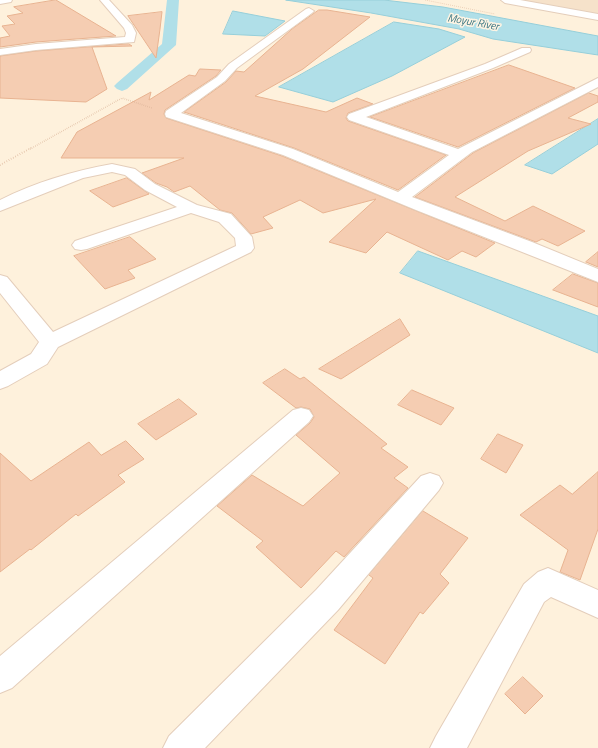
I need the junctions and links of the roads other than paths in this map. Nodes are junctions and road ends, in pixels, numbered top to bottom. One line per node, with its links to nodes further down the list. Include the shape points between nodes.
1 (8, 0): 4 (street)
2 (104, 0): 8 (street, via 128,27 130,40)
3 (505, 0): 6 (street)
4 (0, 1)
5 (309, 11): 11 (street, via 171,114 288,152)
6 (598, 17)
7 (526, 50): 10 (street, via 354,117)
8 (0, 52)
9 (598, 82): 10 (street)
10 (460, 154): 11 (street)
11 (400, 198): 15 (street)
12 (0, 206): 13 (street, via 79,174 112,168 130,172 150,188)
13 (191, 208): 14 (street); 17 (street, via 225,218 243,237 245,248)
14 (81, 245)
15 (598, 276)
16 (0, 281): 17 (street)
17 (50, 342): 18 (street, via 39,359)
18 (0, 381)
19 (301, 416): 22 (street)
20 (430, 483): 23 (street, via 327,600)
21 (598, 604): 24 (street, via 548,581 534,593)
22 (0, 676)
23 (181, 748)
24 (448, 748)

